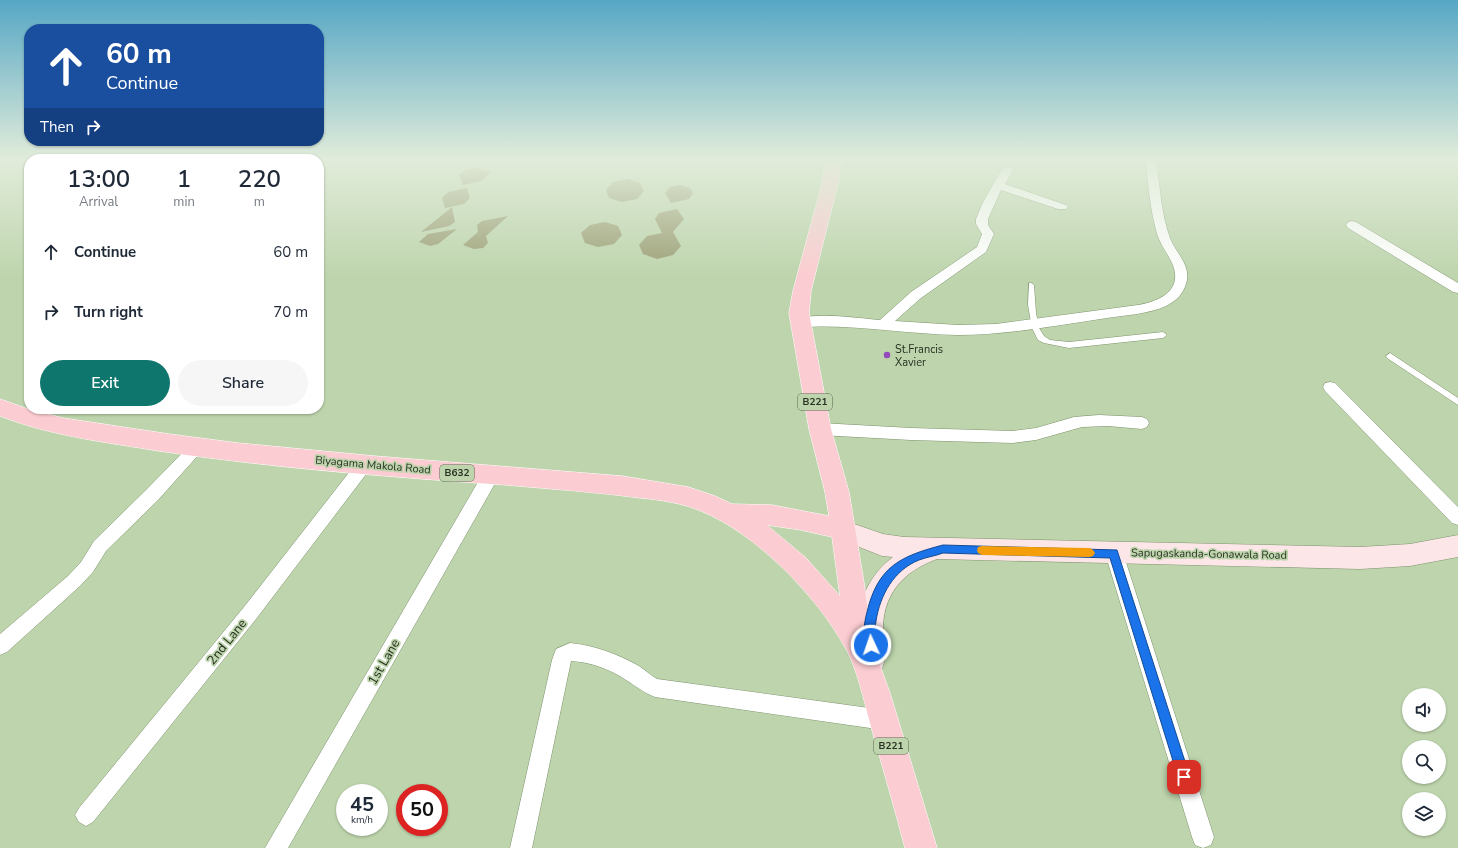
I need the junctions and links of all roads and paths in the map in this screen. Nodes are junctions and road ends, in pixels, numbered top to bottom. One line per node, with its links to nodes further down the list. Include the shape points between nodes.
1 (826, 200): 11 (main road, B221, via 802,291 799,313)
2 (991, 200): 12 (street, via 982,219 988,234 982,249 916,296)
3 (1040, 200): 5 (street)
4 (1157, 200): 13 (street, via 1162,233 1181,266 1182,276 1177,292 1157,305)
5 (1062, 207)
6 (1352, 225): 10 (street)
7 (1429, 266): 8 (street)
8 (1458, 283)
9 (1031, 285): 13 (lane)
10 (1458, 289)
11 (801, 322): 12 (street, via 826,320); 20 (main road, B221)
12 (882, 325): 13 (street, via 960,330)
13 (1034, 325): 14 (lane, via 1040,338 1055,344 1069,345)
14 (1163, 335)
15 (1390, 356): 17 (lane)
16 (1330, 387): 25 (street)
17 (1458, 402)
18 (0, 407): 21 (main road, Biyagama Makola Road / B632, via 31,418 80,429)
19 (1142, 424): 20 (street, via 1110,421 1075,423 1028,436 1013,437)
20 (820, 429): 26 (main road, B221, via 837,492)
21 (196, 448): 22 (main road, Biyagama Makola Road / B632); 31 (street, via 100,546 87,568)
22 (364, 465): 23 (main road, Biyagama Makola Road / B632); 34 (street, 2nd Lane, via 250,613)
23 (491, 475): 24 (main road, Biyagama Makola Road / B632, via 600,482 661,491 701,501); 36 (street, 1st Lane)
24 (729, 514): 26 (main road, via 770,515); 30 (main road, Biyagama Makola Road / B632, via 762,535 797,566 837,612)
25 (1458, 518)
26 (843, 530): 28 (street, Sapugaskanda-Gonawala Road, via 889,547); 30 (main road, B221)
27 (1458, 546): 29 (street, Sapugaskanda-Gonawala Road, via 1420,554 1378,556)
28 (943, 549): 29 (street, Sapugaskanda-Gonawala Road); 32 (street, via 907,561 892,573 876,596 870,622)
29 (1114, 553): 35 (street)
30 (858, 644): 32 (main road, B221)
31 (0, 646)
32 (876, 693): 33 (main road, B221)
33 (884, 720): 37 (street, via 655,688 622,667 570,652 563,655 561,660); 38 (main road, B221)
34 (86, 815)
35 (1203, 837)
36 (276, 848)
37 (520, 848)
38 (921, 848)

